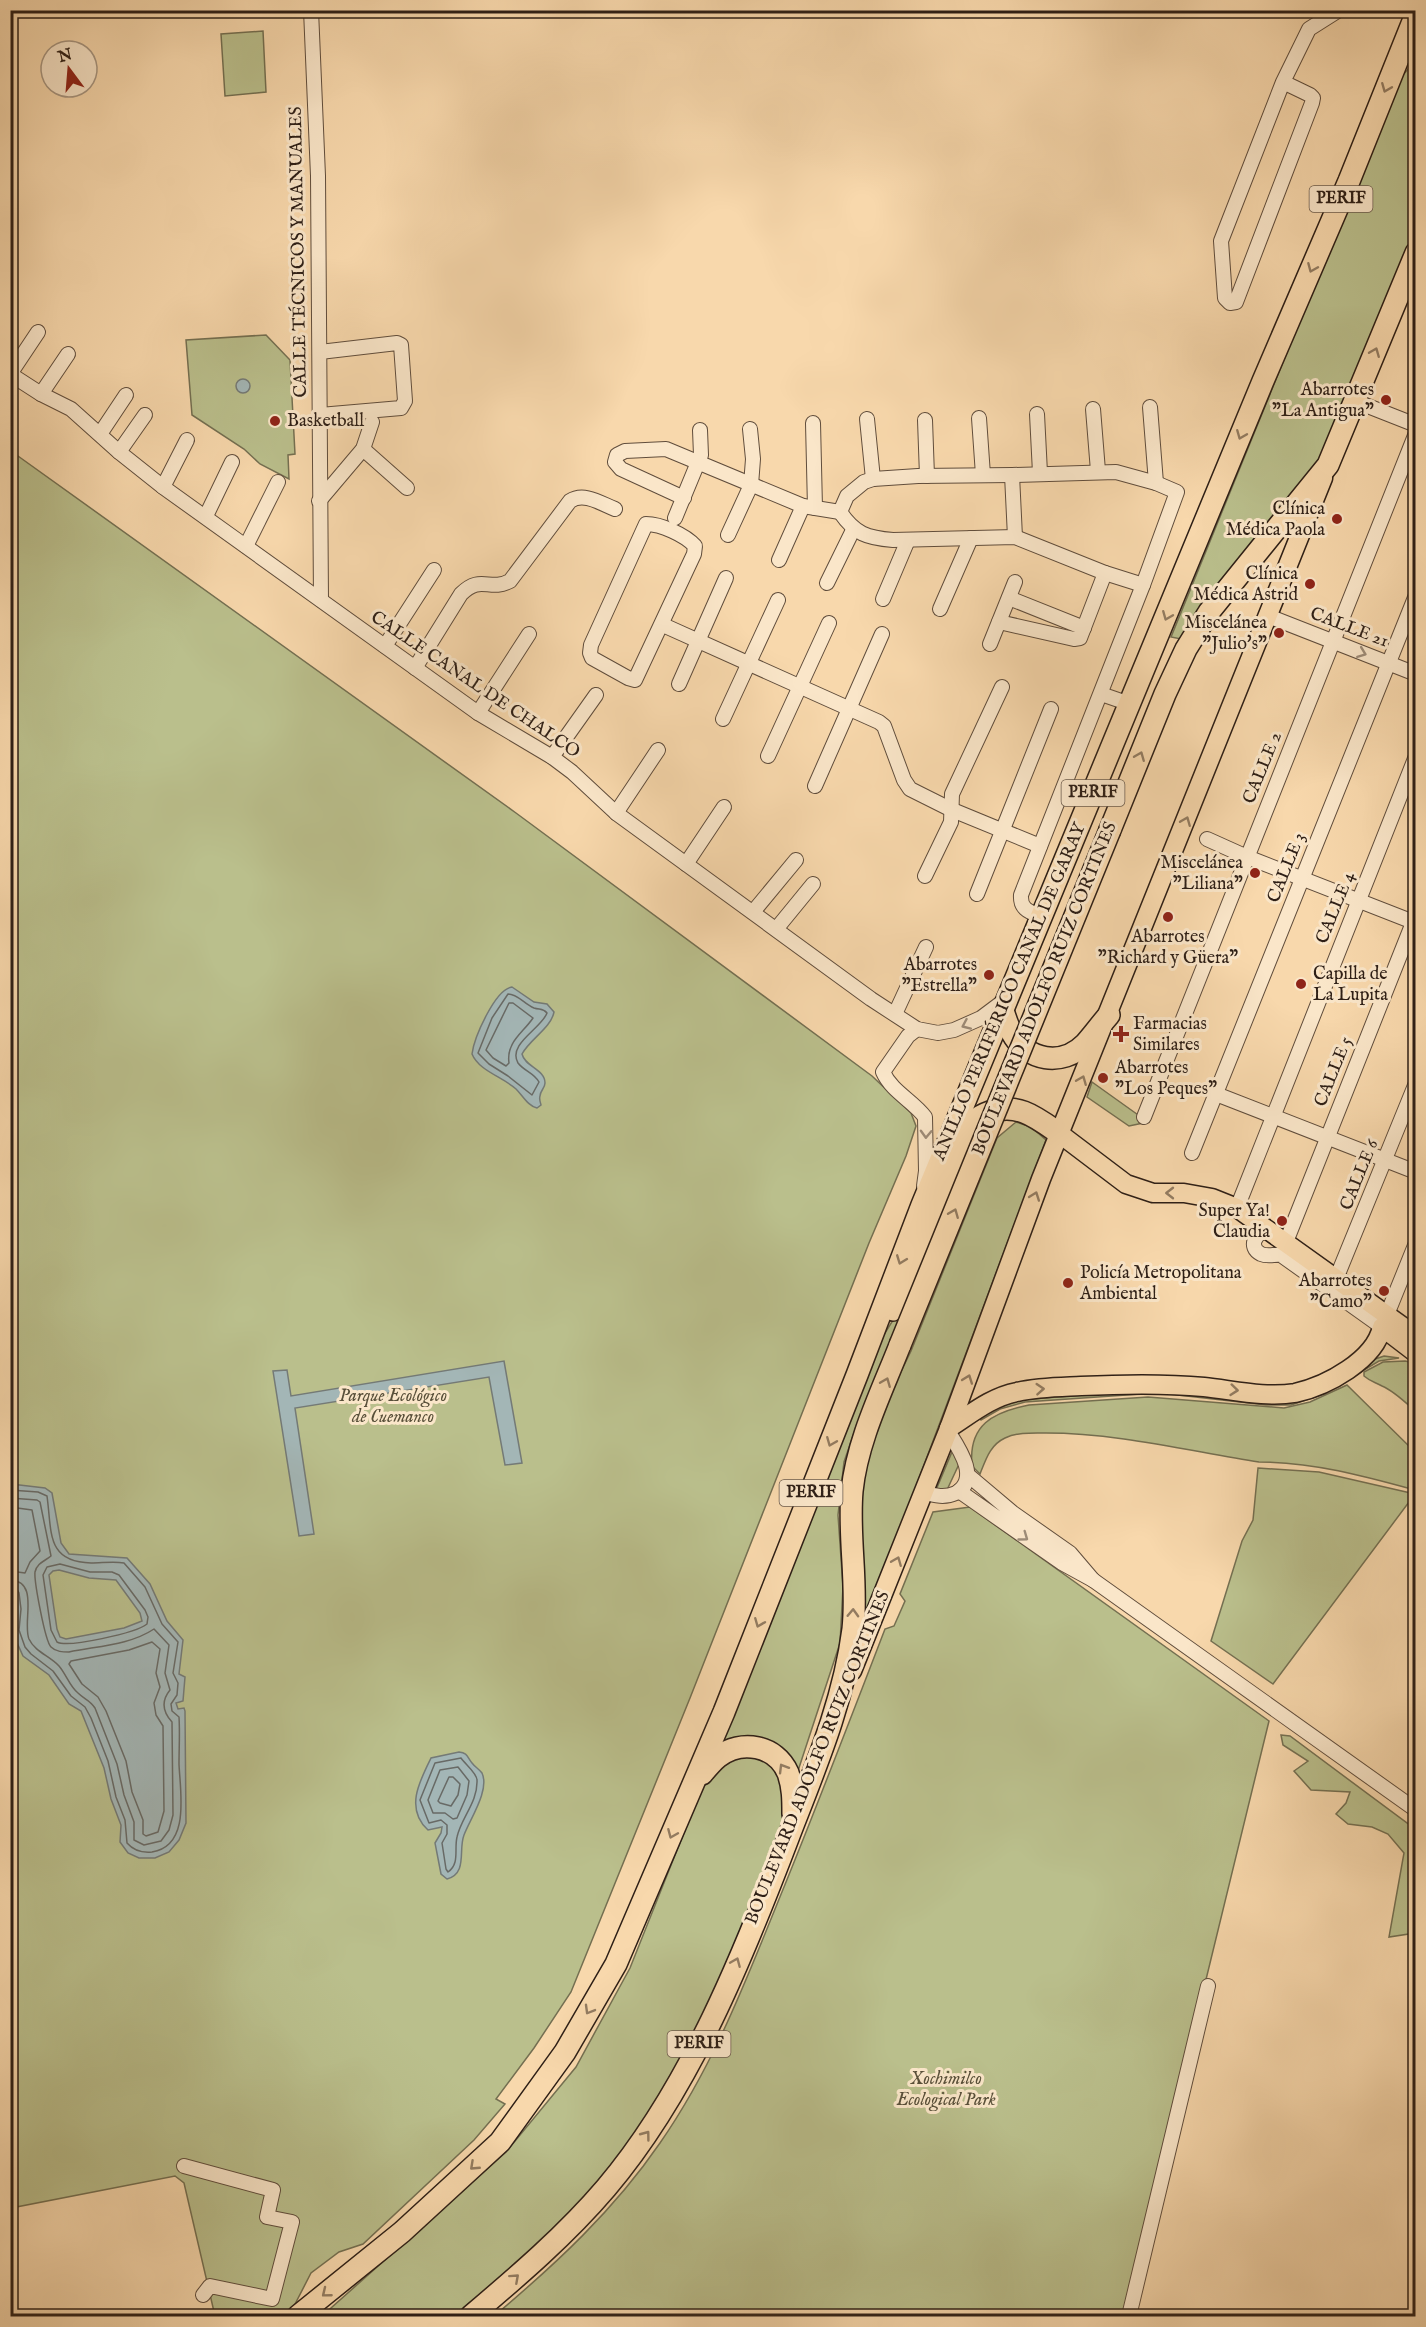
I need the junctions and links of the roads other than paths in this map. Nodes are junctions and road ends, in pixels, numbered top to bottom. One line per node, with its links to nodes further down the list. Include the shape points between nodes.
1 (310, 10): 8 (street, CALLE TÉCNICOS Y MANUALES, via 318,176)
2 (1339, 10): 5 (street, via 1310,29)
3 (1416, 14): 4 (highway, ANILLO PERIFÉRICO CANAL DE GARAY / PERIF)
4 (1407, 51): 92 (highway, ANILLO PERIFÉRICO CANAL DE GARAY / PERIF, one-way to 92)
5 (1282, 82): 5 (street, via 1221,241 1225,298 1230,303 1236,302 1312,103 1310,95)
6 (1416, 253): 13 (highway, PERIF, one-way to 6)
7 (38, 332): 10 (street)
8 (320, 352): 18 (street, CALLE TÉCNICOS Y MANUALES); 18 (street, via 402,345 405,401 401,408)
9 (68, 354): 11 (street)
10 (10, 374): 11 (street, CALLE CANAL DE CHALCO)
11 (41, 393): 28 (street, CALLE CANAL DE CHALCO, via 71,409)
12 (126, 395): 28 (street)
13 (1355, 401): 24 (street); 34 (highway, PERIF)
14 (1150, 407): 42 (street)
15 (1094, 409): 35 (street)
16 (1037, 414): 36 (street)
17 (145, 415): 31 (street)
18 (320, 415): 47 (street, CALLE TÉCNICOS Y MANUALES)
19 (979, 418): 37 (street)
20 (867, 419): 40 (street)
21 (925, 420): 39 (street)
22 (372, 422): 30 (street)
23 (813, 423): 48 (street)
24 (1416, 425)
25 (750, 429): 43 (street)
26 (700, 430): 33 (street, via 702,447)
27 (1416, 433): 80 (street, CALLE 2)
28 (100, 434): 31 (street, CALLE CANAL DE CHALCO)
29 (188, 440): 44 (street)
30 (363, 449): 45 (street); 47 (street)
31 (119, 452): 44 (street, CALLE CANAL DE CHALCO)
32 (232, 462): 51 (street)
33 (698, 463): 43 (street); 46 (street); 46 (street, via 666,449 617,455 615,462 621,469)
34 (1328, 465): 72 (main road, PERIF); 150 (highway, BOULEVARD ADOLFO RUIZ CORTINES / PERIF, one-way to 34, bridge, via 853,1628 854,1481 874,1410 1186,649 1209,612)
35 (1098, 471): 36 (street); 42 (street, via 1116,471)
36 (1040, 473): 38 (street)
37 (982, 475): 38 (street); 39 (street)
38 (1012, 475): 55 (street)
39 (927, 476): 40 (street)
40 (873, 479): 50 (street, via 847,496)
41 (278, 482): 58 (street)
42 (1156, 483): 65 (street, via 1177,492)
43 (751, 485): 48 (street); 54 (street)
44 (163, 487): 51 (street, CALLE CANAL DE CHALCO)
45 (407, 488)
46 (684, 498): 52 (street)
47 (319, 501): 69 (street, CALLE TÉCNICOS Y MANUALES)
48 (809, 507): 50 (street); 59 (street)
49 (615, 509): 85 (street, via 583,497 570,501 510,581 504,585 470,585 460,594)
50 (840, 512): 53 (street)
51 (206, 516): 58 (street, CALLE CANAL DE CHALCO)
52 (675, 518)
53 (853, 530): 57 (street, via 876,538); 64 (street)
54 (728, 535)
55 (1015, 537): 56 (street); 61 (street)
56 (971, 538): 57 (street); 71 (street)
57 (908, 540): 68 (street)
58 (246, 546): 69 (street, CALLE CANAL DE CHALCO)
59 (779, 560)
60 (434, 570): 82 (street)
61 (1105, 573): 65 (street); 76 (street)
62 (726, 578): 79 (street)
63 (1015, 582): 67 (street)
64 (827, 583)
65 (1143, 585): 90 (street)
66 (1416, 595): 83 (street, CALLE 3)
67 (1009, 598): 73 (street); 76 (street)
68 (883, 599)
69 (321, 600): 82 (street, CALLE CANAL DE CHALCO)
70 (778, 600): 84 (street)
71 (940, 609)
72 (1268, 616): 80 (street, CALLE 21); 123 (main road, PERIF, one-way to 72)
73 (999, 622): 76 (street, via 1074,639 1080,638); 81 (street)
74 (829, 623): 88 (street)
75 (663, 625): 75 (street, via 695,546 689,539 646,524 591,645 592,658 635,680); 79 (street)
76 (1084, 628)
77 (529, 634): 95 (street)
78 (882, 634): 93 (street)
79 (697, 641): 84 (street); 87 (street)
80 (1333, 642): 83 (street, CALLE 21, one-way to 83); 108 (street, CALLE 2)
81 (990, 644)
82 (385, 646): 85 (street, CALLE CANAL DE CHALCO)
83 (1388, 663): 86 (street, CALLE 21); 112 (street, CALLE 3)
84 (748, 664): 88 (street); 96 (street)
85 (415, 668): 95 (street, CALLE CANAL DE CHALCO)
86 (1416, 674)
87 (679, 684)
88 (799, 686): 93 (street); 98 (street)
89 (1002, 687): 103 (street, via 952,794)
90 (1101, 694): 92 (street); 107 (street)
91 (596, 695): 100 (street)
92 (1130, 704): 117 (highway, ANILLO PERIFÉRICO CANAL DE GARAY / PERIF)
93 (850, 709): 101 (street); 103 (street, via 884,726 910,789)
94 (1051, 709): 105 (street)
95 (478, 713): 100 (street, CALLE CANAL DE CHALCO)
96 (723, 719)
97 (658, 750): 104 (street)
98 (768, 756)
99 (1416, 756): 115 (street, CALLE 4)
100 (552, 757): 104 (street, CALLE CANAL DE CHALCO)
101 (815, 786)
102 (724, 807): 110 (street)
103 (950, 809): 105 (street); 111 (street, via 951,822)
104 (616, 813): 110 (street, CALLE CANAL DE CHALCO)
105 (1002, 830): 107 (street); 114 (street)
106 (1207, 839): 108 (street)
107 (1040, 846): 117 (street, via 1020,903)
108 (1247, 857): 112 (street); 128 (street, CALLE 2)
109 (796, 860): 116 (street)
110 (686, 864): 116 (street, CALLE CANAL DE CHALCO)
111 (925, 876)
112 (1302, 879): 115 (street); 126 (street, CALLE 3)
113 (813, 884): 119 (street)
114 (977, 894)
115 (1358, 900): 118 (street); 127 (street, CALLE 4)
116 (753, 912): 119 (street, CALLE CANAL DE CHALCO)
117 (1042, 917): 121 (highway, ANILLO PERIFÉRICO CANAL DE GARAY / PERIF)
118 (1415, 920): 130 (street, CALLE 5)
119 (777, 928): 122 (street, CALLE CANAL DE CHALCO)
120 (926, 947): 122 (street)
121 (1006, 1004): 123 (highway, via 1013,1035 1030,1053 1042,1058 1057,1059 1071,1054 1083,1046); 124 (street, one-way to 124, via 954,1030); 134 (highway, ANILLO PERIFÉRICO CANAL DE GARAY / PERIF)
122 (895, 1014): 124 (street, CALLE CANAL DE CHALCO)
123 (1109, 1015): 129 (main road, PERIF, one-way to 123)
124 (912, 1033): 134 (street, one-way to 134, via 883,1072 900,1095 925,1117)
125 (1416, 1083): 132 (street, CALLE 6)
126 (1216, 1094): 127 (street); 131 (street, CALLE 3)
127 (1273, 1116): 130 (street); 135 (street, CALLE 4)
128 (1144, 1117)
129 (1060, 1134): 135 (main road, one-way to 129, via 1212,1198 1153,1193 1126,1184); 144 (highway, via 1031,1113 1016,1108 1000,1108 973,1122 913,1275); 145 (main road, BOULEVARD ADOLFO RUIZ CORTINES / PERIF, one-way to 129)
130 (1327, 1137): 132 (street); 137 (street, CALLE 5)
131 (1192, 1153)
132 (1386, 1160): 133 (street); 139 (street, CALLE 6)
133 (1416, 1172)
134 (922, 1205): 144 (highway, PERIF, one-way to 144)
135 (1236, 1208): 136 (main road)
136 (1268, 1230): 137 (main road); 140 (street, via 1259,1233 1255,1240 1259,1253 1281,1255)
137 (1286, 1242): 139 (main road)
138 (1416, 1243): 140 (street)
139 (1336, 1279): 140 (main road)
140 (1384, 1321): 141 (main road); 142 (main road); 143 (main road, via 1376,1343)
141 (1416, 1336)
142 (1416, 1353): 143 (main road, via 1396,1350)
143 (1364, 1357): 145 (main road, one-way to 143, via 991,1401 1015,1392 1167,1384 1278,1394 1310,1389)
144 (857, 1376): 151 (highway, PERIF, one-way to 151)
145 (949, 1430): 146 (street); 148 (main road, BOULEVARD ADOLFO RUIZ CORTINES / PERIF)
146 (968, 1475): 147 (street); 149 (street)
147 (959, 1491): 148 (street, via 938,1497); 149 (street)
148 (924, 1492): 150 (main road, BOULEVARD ADOLFO RUIZ CORTINES / PERIF, one-way to 148)
149 (1010, 1518): 152 (street, via 1062,1563 1093,1580)
150 (836, 1712): 153 (highway, BOULEVARD ADOLFO RUIZ CORTINES / PERIF)
151 (696, 1780): 153 (highway, one-way to 151, via 793,1790 787,1772 782,1762 761,1748 748,1746 725,1753); 157 (highway, PERIF, one-way to 157, via 616,1965 565,2052 500,2142 402,2232)
152 (1416, 1810)
153 (794, 1824): 158 (highway, BOULEVARD ADOLFO RUIZ CORTINES / PERIF, one-way to 153, via 521,2273 606,2188 658,2118 702,2038)
154 (1208, 1986): 159 (street)
155 (184, 2166): 156 (street, via 273,2190 267,2217 292,2222 272,2299 210,2286)
156 (203, 2295)
157 (298, 2316)
158 (471, 2316)
159 (1129, 2316)

